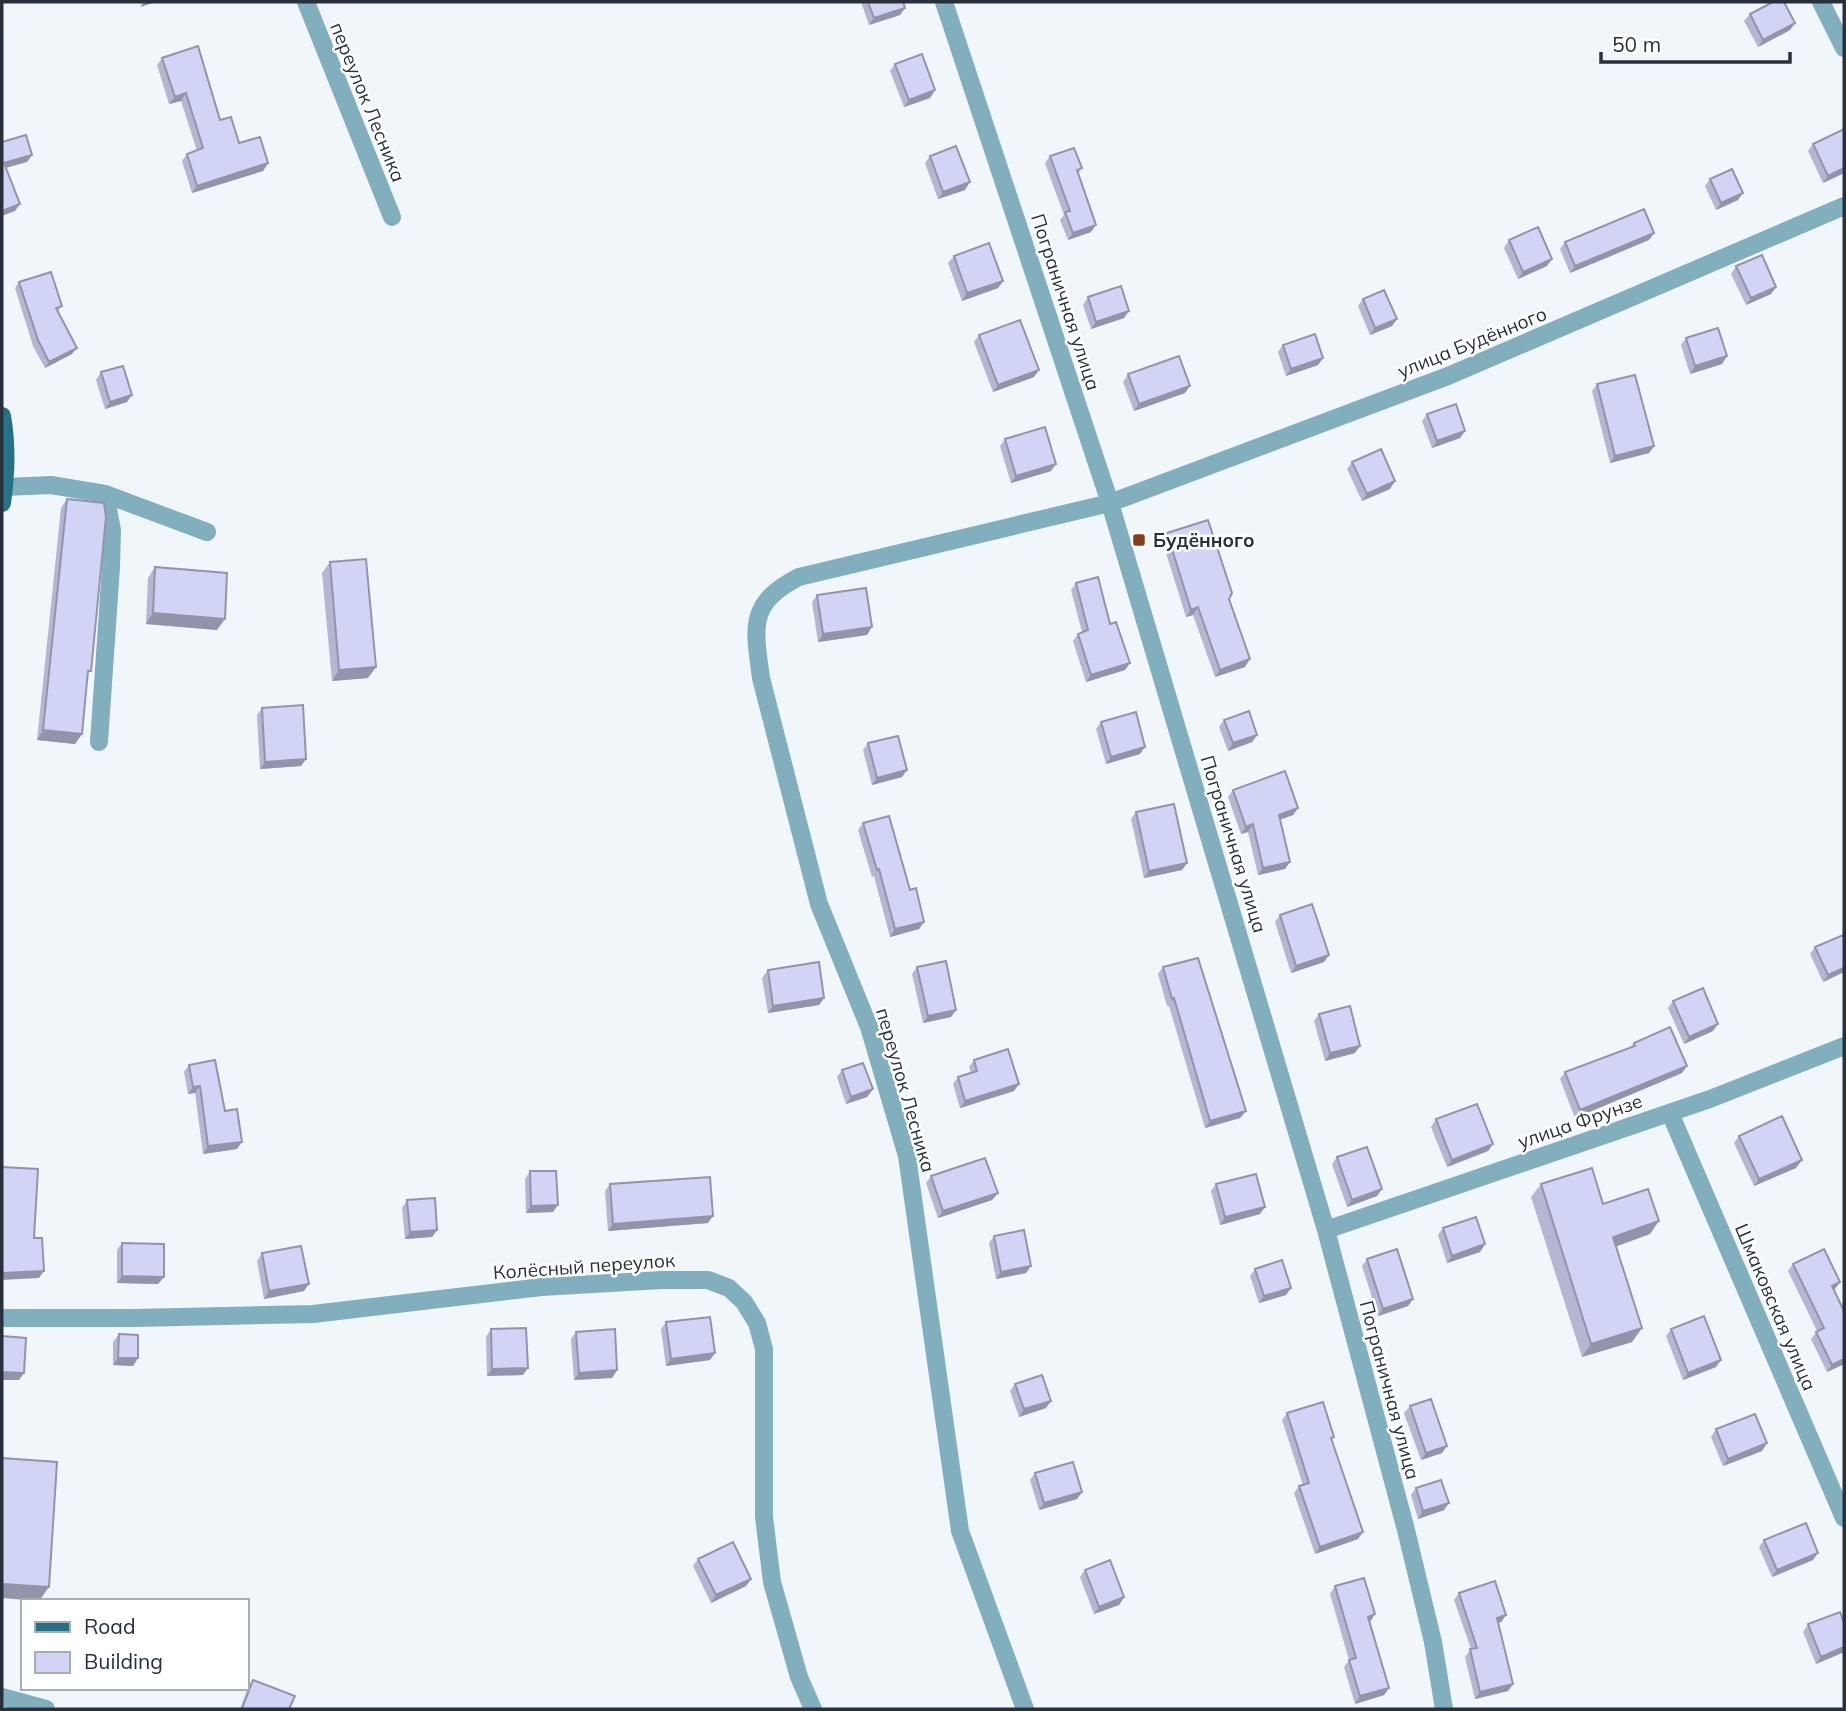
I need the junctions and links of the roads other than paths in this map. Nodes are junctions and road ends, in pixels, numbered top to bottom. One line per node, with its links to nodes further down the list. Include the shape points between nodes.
1 (306, 2): 6 (street, переулок Лесника)
2 (944, 2): 10 (street, Пограничная улица)
3 (1821, 2): 4 (street)
4 (1844, 48)
5 (1844, 206): 10 (street, улица Будённого, via 1448,376)
6 (392, 217)
7 (2, 416): 9 (main road)
8 (105, 494): 9 (street, via 51,485); 11 (street); 13 (street, via 112,530)
9 (3, 495)
10 (1110, 503): 12 (street, улица Будённого, via 799,577 779,587); 16 (street, Пограничная улица)
11 (206, 532)
12 (760, 609): 22 (street, переулок Лесника, via 756,641 761,677 819,904 869,1027 907,1156 960,1531)
13 (99, 742)
14 (1844, 1046): 15 (street, улица Фрунзе)
15 (1670, 1113): 16 (street, улица Фрунзе); 18 (street, Шмаковская улица)
16 (1326, 1230): 23 (street, Пограничная улица, via 1406,1530)
17 (2, 1318): 21 (street, Колёсный переулок, via 313,1314 542,1287 662,1280 708,1280 729,1288 757,1324 764,1349 764,1517 772,1582)
18 (1844, 1518)
19 (2, 1697): 20 (street)
20 (46, 1709)
21 (813, 1709)
22 (1025, 1709)
23 (1444, 1709)

